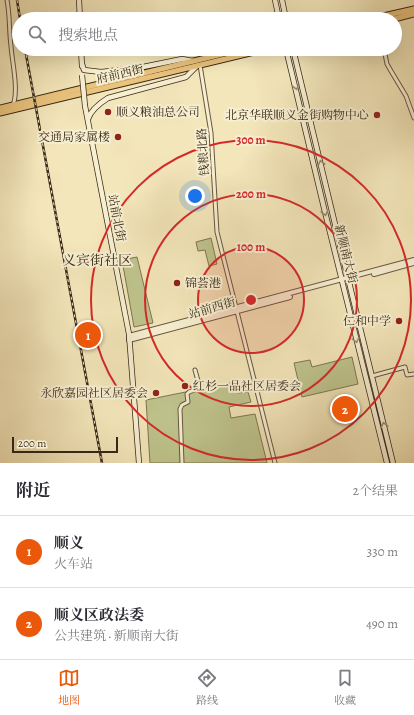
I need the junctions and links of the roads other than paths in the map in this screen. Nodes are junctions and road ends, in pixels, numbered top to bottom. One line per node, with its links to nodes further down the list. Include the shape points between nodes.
1 (7, 0): 12 (street)
2 (79, 0): 6 (main road)
3 (275, 0): 7 (main road)
4 (282, 0): 8 (main road)
5 (414, 9): 9 (main road)
6 (80, 12)
7 (278, 12)
8 (285, 12)
9 (401, 12)
10 (414, 14): 11 (main road)
11 (402, 17)
12 (12, 55)
13 (12, 56): 22 (street, via 16,89)
14 (81, 56): 20 (main road)
15 (222, 56): 21 (main road, 府前西街)
16 (234, 56): 21 (main road, 府前西街)
17 (288, 56): 29 (main road, 新顺南大街, one-way to 29)
18 (295, 56): 29 (main road, 新顺南大街, one-way to 18)
19 (386, 56): 25 (street, via 390,71 406,96)
20 (82, 64): 21 (main road, via 84,70 101,72 182,59); 26 (main road, 站前北街, bridge)
21 (197, 64): 22 (main road, 府前西街); 24 (main road, 府前西街); 26 (main road, via 186,78 108,98 92,112); 30 (street, 钱粮北路, via 211,132 217,232)
22 (13, 104): 23 (main road, 府前西街)
23 (0, 108)
24 (0, 112)
25 (414, 118)
26 (88, 124): 31 (main road, 站前北街)
27 (414, 260): 29 (street)
28 (414, 264): 29 (street)
29 (345, 281): 30 (street, 站前西街); 34 (main road, 新顺南大街); 38 (main road, 新顺南大街, one-way to 38)
30 (236, 310): 31 (street, 站前西街); 37 (street, 钱粮北路)
31 (129, 337): 35 (main road, 站前北街)
32 (195, 370): 36 (street, via 200,388 187,394 188,402 180,409)
33 (414, 374): 34 (street, via 407,375 405,367)
34 (372, 376): 39 (main road, 新顺南大街, one-way to 34)
35 (139, 463)
36 (182, 463)
37 (275, 463)
38 (387, 463)
39 (393, 463)

